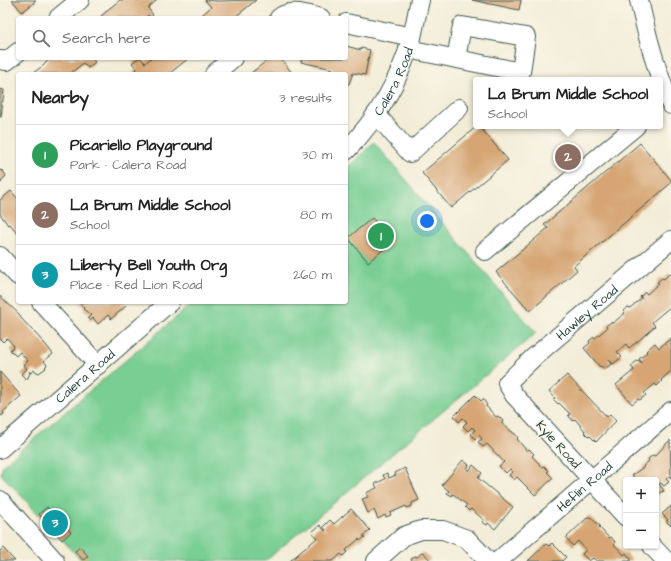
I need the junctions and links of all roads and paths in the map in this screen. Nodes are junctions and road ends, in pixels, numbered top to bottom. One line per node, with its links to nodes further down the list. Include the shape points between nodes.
1 (80, 0): 4 (street)
2 (420, 0): 8 (street, Calera Road)
3 (639, 0): 14 (street)
4 (60, 16)
5 (282, 16): 6 (street, via 296,13)
6 (311, 16)
7 (348, 24): 8 (street)
8 (410, 43): 10 (street); 18 (street, Calera Road, via 397,78)
9 (16, 54): 11 (street, via 7,61)
10 (456, 59)
11 (0, 60)
12 (231, 60): 13 (street)
13 (216, 72)
14 (660, 77)
15 (663, 90): 16 (street)
16 (666, 104)
17 (460, 108): 18 (street, via 410,152)
18 (376, 114): 20 (street, Calera Road)
19 (632, 129): 22 (street)
20 (348, 149)
21 (671, 240): 28 (street, Hawley Road, via 534,357 507,383)
22 (485, 251)
23 (0, 256): 24 (street)
24 (16, 274)
25 (44, 304): 27 (street)
26 (168, 304): 27 (street, Calera Road)
27 (98, 365): 30 (street, Calera Road)
28 (510, 387): 31 (street, Kyle Road, via 514,395)
29 (671, 411): 31 (street, Heflin Road)
30 (0, 449)
31 (592, 480): 33 (street, Kyle Road); 38 (street, Heflin Road)
32 (0, 500): 35 (street)
33 (623, 514)
34 (655, 549): 39 (street)
35 (55, 561)
36 (376, 561): 37 (street, via 404,536 421,530 443,530 467,539)
37 (488, 561)
38 (498, 561)
39 (666, 561)

